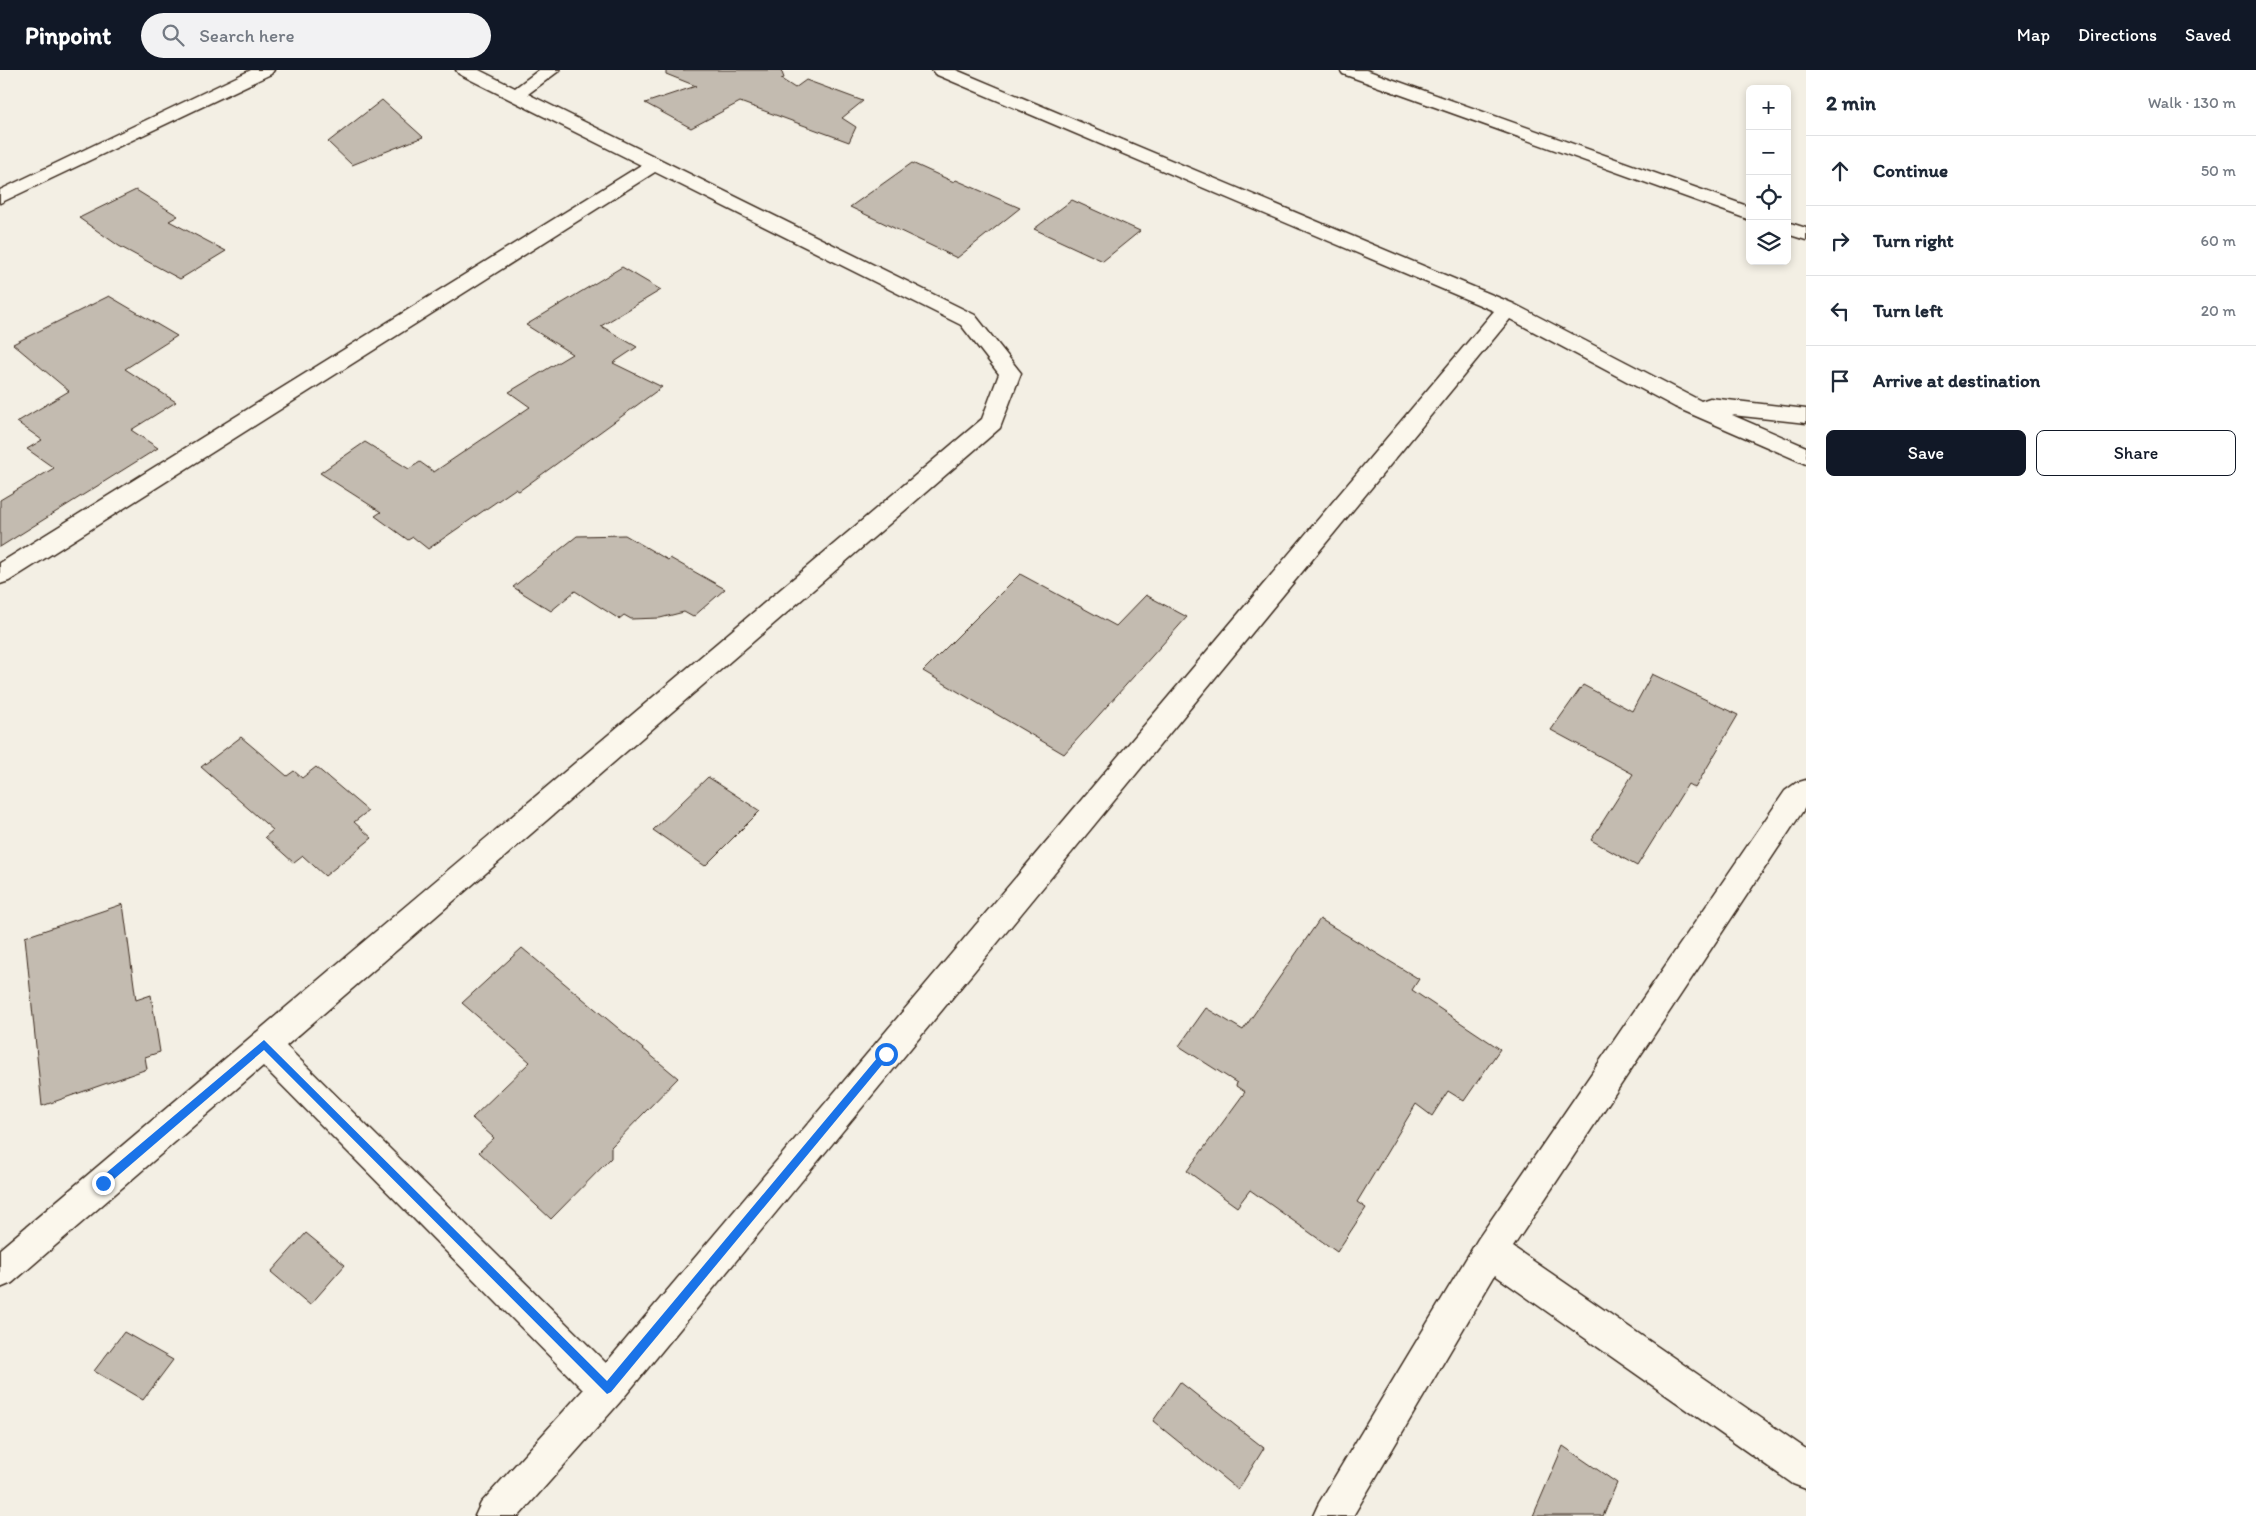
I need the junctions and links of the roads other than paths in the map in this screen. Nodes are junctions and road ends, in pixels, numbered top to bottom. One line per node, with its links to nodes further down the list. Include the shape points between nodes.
1 (265, 70): 10 (street)
2 (466, 70): 8 (street)
3 (551, 70): 8 (street)
4 (942, 70): 14 (street)
5 (1349, 70): 7 (street)
6 (1405, 70): 7 (street)
7 (1388, 84): 11 (street)
8 (516, 95): 9 (street)
9 (656, 164): 18 (street); 20 (street, via 968,320 1010,373 992,423)
10 (0, 197)
11 (1746, 213)
12 (1791, 229): 13 (street)
13 (1806, 234)
14 (1507, 309): 15 (street); 23 (street)
15 (1683, 402): 16 (street); 17 (street)
16 (1806, 416)
17 (1806, 456)
18 (0, 575)
19 (1806, 791): 21 (street, via 1795,799)
20 (264, 1044): 22 (street); 23 (street)
21 (1490, 1251): 24 (street); 26 (street)
22 (0, 1271)
23 (607, 1389): 25 (street)
24 (1806, 1471)
25 (494, 1516)
26 (1332, 1516)

